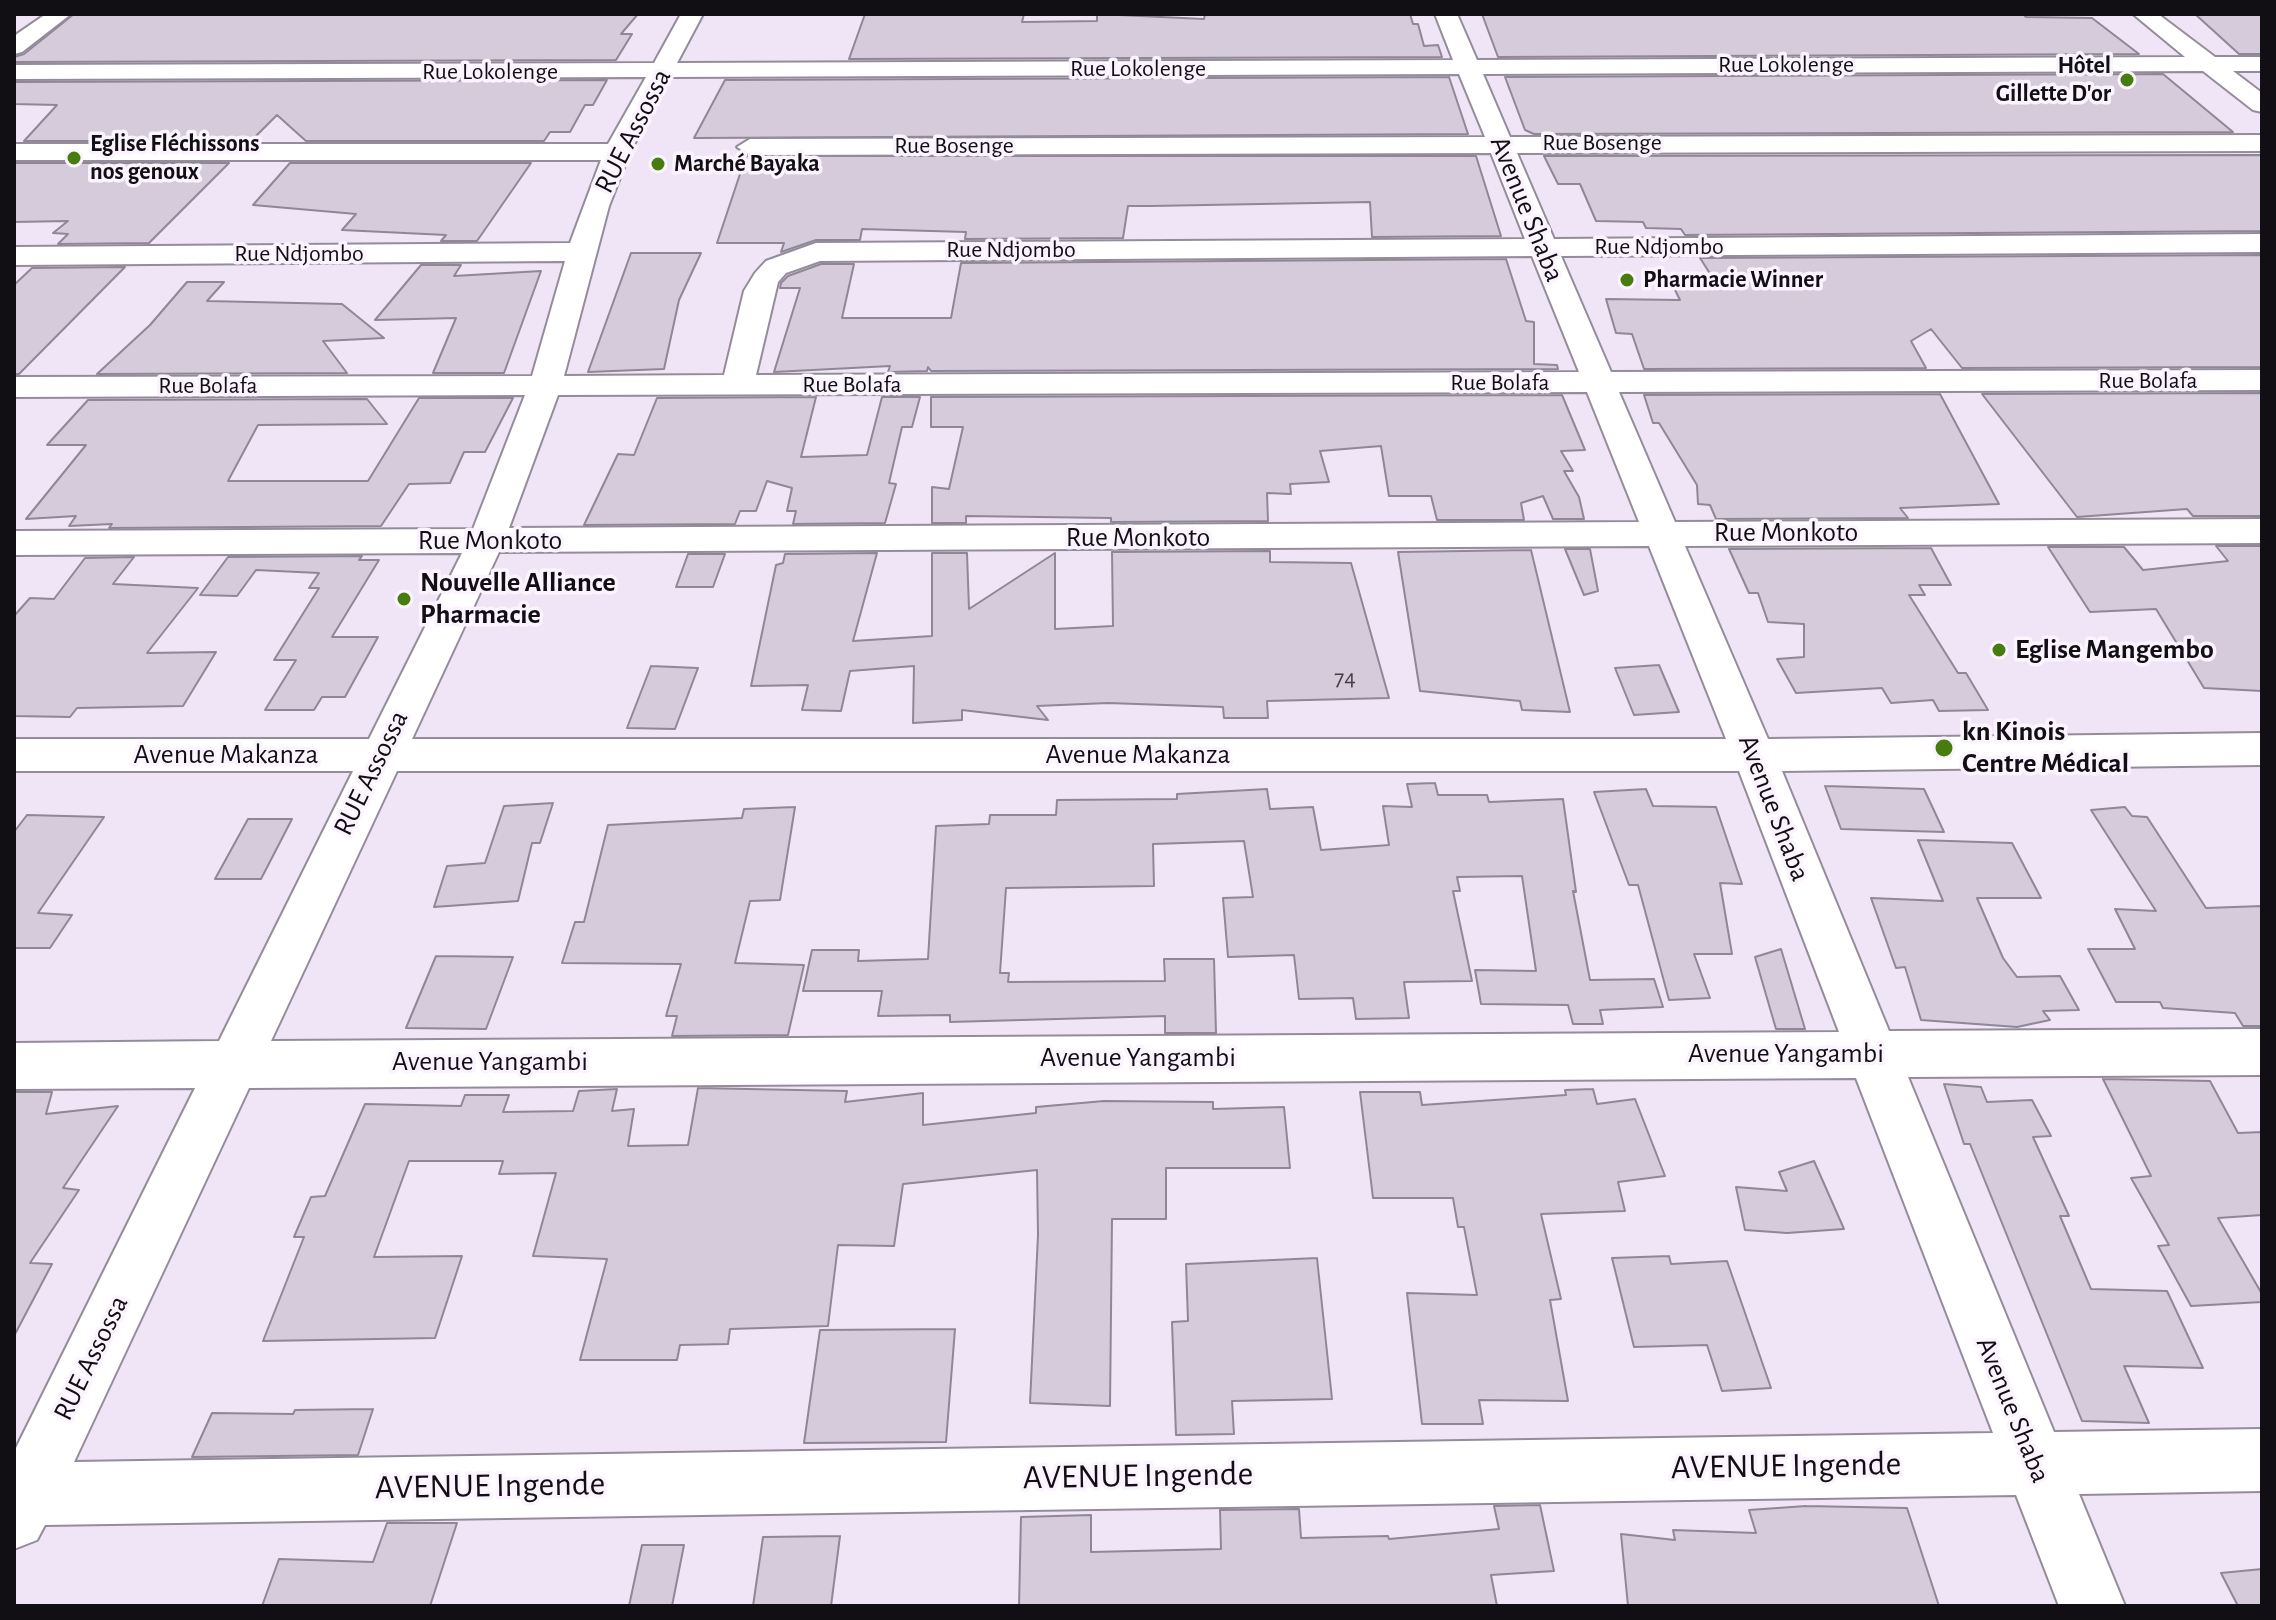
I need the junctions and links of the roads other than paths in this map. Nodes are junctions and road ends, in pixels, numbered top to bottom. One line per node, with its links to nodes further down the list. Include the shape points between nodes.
1 (60, 14): 5 (street)
2 (692, 14): 10 (street, RUE Assossa)
3 (1446, 14): 8 (street, Avenue Shaba)
4 (2144, 14): 6 (street)
5 (14, 47)
6 (2207, 63): 7 (street, Rue Lokolenge); 8 (street, Rue Lokolenge); 11 (street)
7 (2262, 64)
8 (1469, 67): 10 (street, Rue Lokolenge); 13 (street, Avenue Shaba)
9 (14, 72): 10 (street, Rue Lokolenge)
10 (663, 72): 16 (street, RUE Assossa)
11 (2262, 105)
12 (2262, 143): 13 (street, Rue Bosenge)
13 (1500, 144): 14 (street, Rue Bosenge); 18 (street, Avenue Shaba)
14 (750, 147)
15 (14, 152): 16 (street)
16 (617, 152): 19 (street, RUE Assossa)
17 (2262, 243): 18 (street, Rue Ndjombo)
18 (1544, 248): 22 (street, Avenue Shaba); 24 (street, Rue Ndjombo, via 816,252 776,267 765,279)
19 (584, 252): 20 (street, Rue Ndjombo); 23 (street, RUE Assossa)
20 (14, 256)
21 (2262, 380): 22 (street, Rue Bolafa)
22 (1598, 382): 24 (street, Rue Bolafa); 27 (street, Avenue Shaba)
23 (545, 385): 24 (street, Rue Bolafa); 25 (street, Rue Bolafa); 28 (street, RUE Assossa)
24 (738, 385)
25 (14, 387)
26 (2262, 531): 27 (street, Rue Monkoto)
27 (1662, 533): 28 (street, Rue Monkoto); 33 (street, Avenue Shaba)
28 (486, 541): 29 (street, Rue Monkoto); 31 (street, RUE Assossa)
29 (14, 543)
30 (2262, 749): 33 (street, Avenue Makanza)
31 (380, 754): 32 (street, Avenue Makanza); 33 (street, Avenue Makanza); 36 (street, RUE Assossa)
32 (14, 755)
33 (1754, 755): 35 (street, Avenue Shaba)
34 (2262, 1052): 35 (street, Avenue Yangambi)
35 (1870, 1054): 36 (street, Avenue Yangambi); 39 (street, Avenue Shaba)
36 (231, 1064): 37 (street, Avenue Yangambi); 40 (street, RUE Assossa)
37 (14, 1066)
38 (2262, 1460): 39 (street, AVENUE Ingende)
39 (2034, 1462): 40 (street, AVENUE Ingende); 41 (street, Avenue Shaba)
40 (18, 1502)
41 (2092, 1606)

